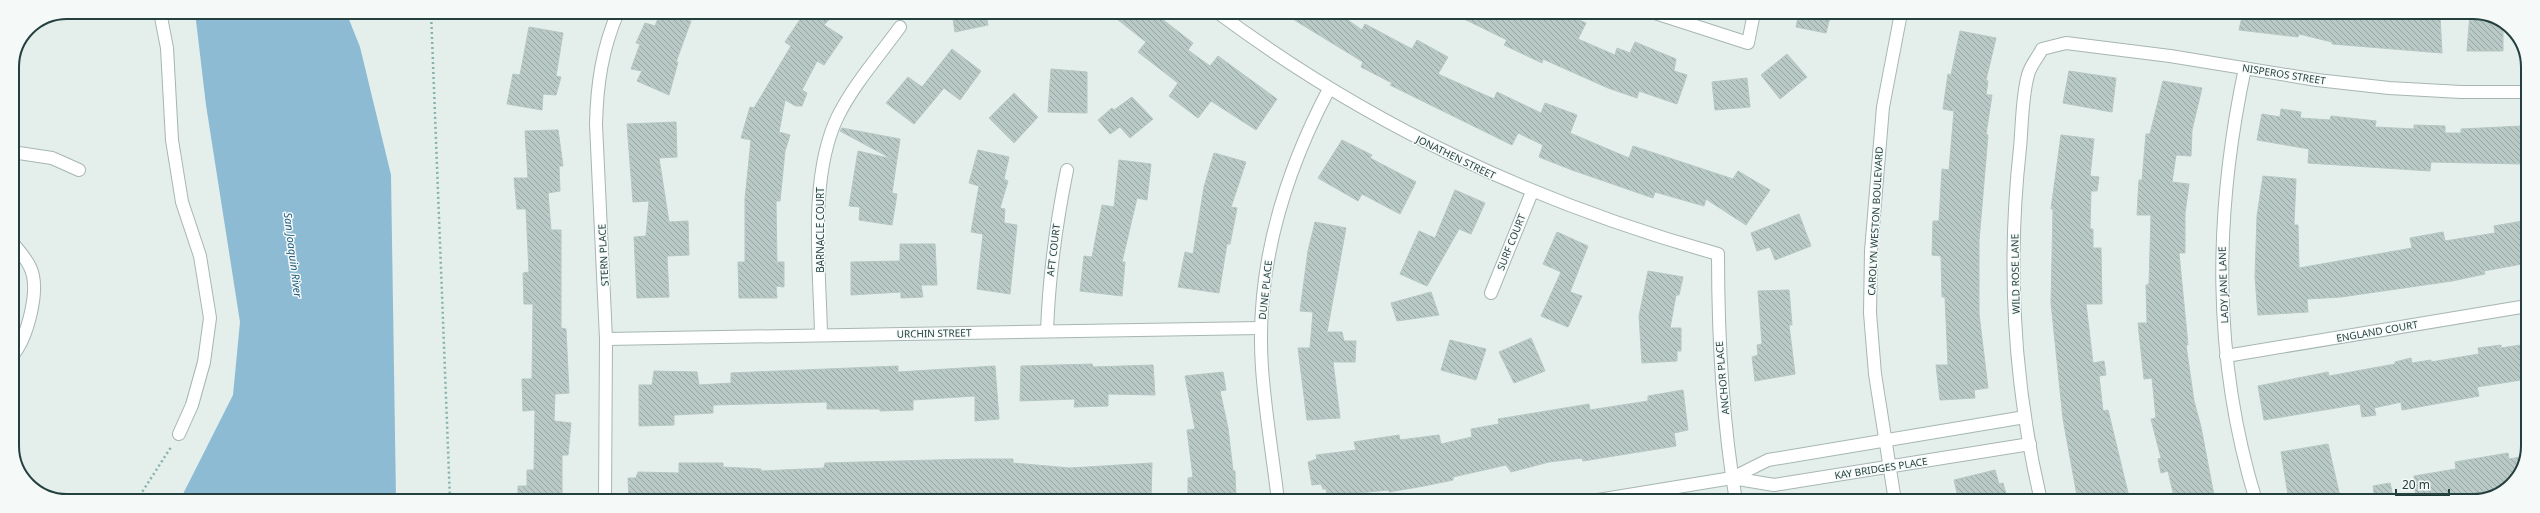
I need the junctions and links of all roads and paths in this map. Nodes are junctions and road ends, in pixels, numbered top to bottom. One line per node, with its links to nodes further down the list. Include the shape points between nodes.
1 (161, 19): 28 (street, via 167,48 172,140 180,194 200,256 210,318 204,362 192,405)
2 (431, 19): 34 (path)
3 (616, 19): 24 (street, STERN PLACE, via 602,59 597,89 596,124)
4 (1226, 19): 11 (street, JONATHEN STREET)
5 (1674, 19): 6 (street, via 1748,43)
6 (1753, 19)
7 (1900, 19): 29 (street, CAROLYN WESTON BOULEVARD, via 1883,107 1871,251 1870,313 1874,374)
8 (900, 27): 23 (street, BARNACLE COURT, via 851,93 837,117 827,144 818,204)
9 (2042, 49): 10 (street, NISPEROS STREET, via 2066,43); 27 (street, WILD ROSE LANE, via 2028,75 2013,246 2015,311)
10 (2245, 68): 12 (street, NISPEROS STREET, via 2389,88); 26 (street, LADY JANE LANE, via 2229,153 2222,232 2221,292)
11 (1329, 89): 16 (street, JONATHEN STREET, via 1393,127 1454,158); 21 (street, DUNE PLACE, via 1298,151 1276,216 1267,262)
12 (2521, 92)
13 (19, 153): 14 (street, via 52,158)
14 (79, 170)
15 (1067, 170): 22 (street, AFT COURT, via 1049,278)
16 (1532, 192): 18 (street, JONATHEN STREET, via 1602,219); 19 (street, SURF COURT)
17 (19, 252): 25 (street, via 31,268 34,292 30,322)
18 (1718, 254): 32 (street, ANCHOR PLACE, via 1718,340)
19 (1491, 293)
20 (2521, 307): 26 (street, ENGLAND COURT)
21 (1262, 328): 22 (street, URCHIN STREET); 36 (street, DUNE PLACE, via 1262,368)
22 (1047, 331): 23 (street, URCHIN STREET)
23 (821, 335): 24 (street, URCHIN STREET)
24 (606, 339): 35 (street, STERN PLACE)
25 (19, 343)
26 (2226, 356): 41 (street, LADY JANE LANE, via 2236,422)
27 (2025, 417): 29 (street, KAY BRIDGES PLACE); 30 (street, WILD ROSE LANE)
28 (179, 434): 33 (path)
29 (1883, 440): 31 (street, CAROLYN WESTON BOULEVARD); 32 (street, KAY BRIDGES PLACE, via 1768,460)
30 (2030, 444): 31 (street, KAY BRIDGES PLACE); 40 (street, WILD ROSE LANE)
31 (1888, 466): 32 (street, KAY BRIDGES PLACE, via 1774,485); 39 (street, CAROLYN WESTON BOULEVARD)
32 (1732, 478): 37 (street, KAY BRIDGES PLACE); 38 (street, ANCHOR PLACE)
33 (141, 494)
34 (450, 494)
35 (605, 494)
36 (1277, 494)
37 (1635, 494)
38 (1735, 494)
39 (1894, 494)
40 (2040, 494)
41 (2254, 494)

